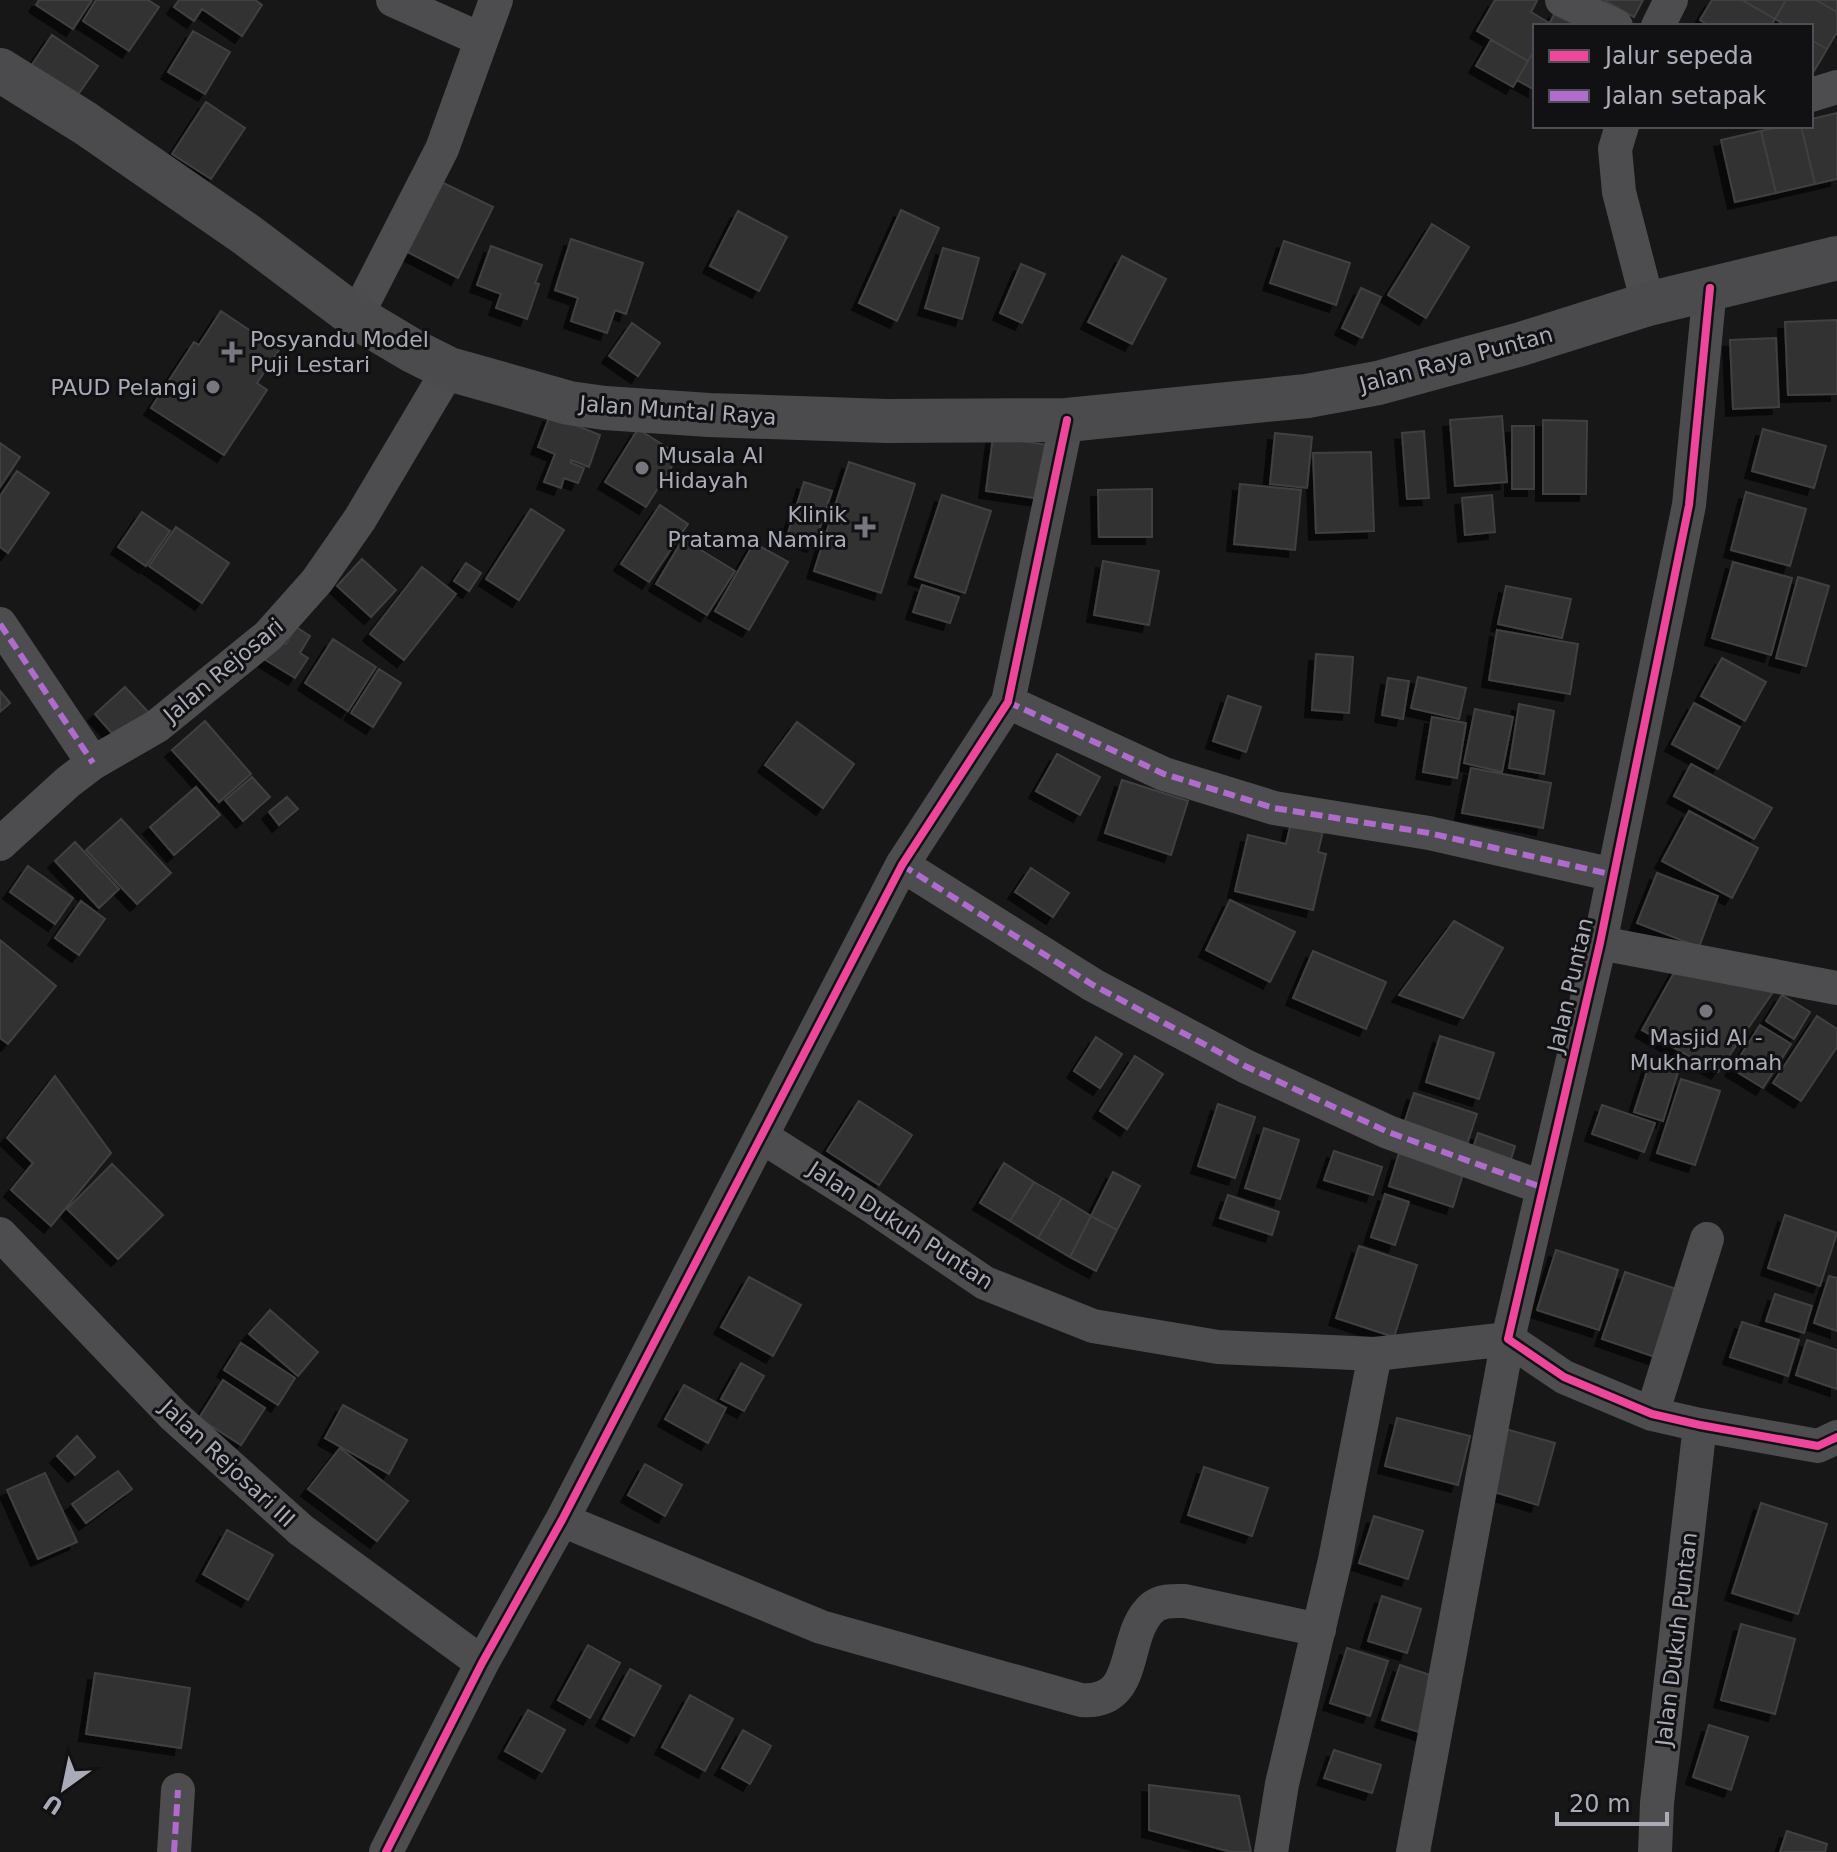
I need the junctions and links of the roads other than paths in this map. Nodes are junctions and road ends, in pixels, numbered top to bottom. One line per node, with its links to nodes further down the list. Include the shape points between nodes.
1 (393, 0): 7 (street)
2 (496, 0): 7 (street)
3 (1562, 0): 5 (street)
4 (1671, 0): 6 (street)
5 (1612, 24)
6 (1659, 24)
7 (480, 39): 15 (street, via 442,149)
8 (0, 70): 15 (main road, Jalan Muntal Raya, via 176,185)
9 (1837, 87): 10 (street)
10 (1813, 94)
11 (1621, 128): 14 (street, via 1615,149 1619,192)
12 (1837, 258): 13 (main road, Jalan Raya Puntan)
13 (1710, 288): 14 (main road, Jalan Raya Puntan); 23 (street, Jalan Puntan, via 1689,505)
14 (1648, 304): 17 (main road, Jalan Raya Puntan, via 1378,383 1307,396)
15 (356, 317): 16 (main road, Jalan Muntal Raya)
16 (449, 369): 17 (main road, Jalan Muntal Raya, via 605,408 886,421); 20 (street, Jalan Rejosari, via 360,519 317,581 268,636 157,726)
17 (1067, 420): 19 (street)
18 (0, 624): 20 (street)
19 (1008, 702): 22 (street); 23 (street, via 1164,774 1274,808 1429,833)
20 (93, 763): 21 (street, Jalan Rejosari)
21 (0, 844)
22 (902, 865): 26 (street); 27 (street, via 1093,985 1245,1066 1388,1132)
23 (1614, 875): 24 (street, Jalan Puntan)
24 (1600, 943): 25 (street); 27 (street, Jalan Puntan)
25 (1837, 988)
26 (761, 1136): 31 (street, Jalan Dukuh Puntan, via 985,1283 1093,1326 1218,1347); 35 (street)
27 (1541, 1187): 30 (street, Jalan Puntan)
28 (0, 1234): 37 (street, Jalan Rejosari III, via 173,1415 301,1530)
29 (1707, 1239): 32 (street)
30 (1508, 1339): 31 (street, Jalan Dukuh Puntan); 32 (street, via 1564,1377); 42 (street, Jalan Puntan)
31 (1375, 1354): 36 (street)
32 (1652, 1414): 33 (street)
33 (1700, 1425): 34 (street, via 1818,1446); 43 (street, Jalan Dukuh Puntan)
34 (1837, 1437)
35 (562, 1520): 36 (street, via 821,1627 1081,1700 1097,1701 1117,1688 1145,1620 1166,1601); 37 (street)
36 (1319, 1630): 41 (street)
37 (482, 1663): 40 (street)
38 (178, 1790): 39 (street)
39 (174, 1852)
40 (386, 1852)
41 (1271, 1852)
42 (1413, 1852)
43 (1655, 1852)

